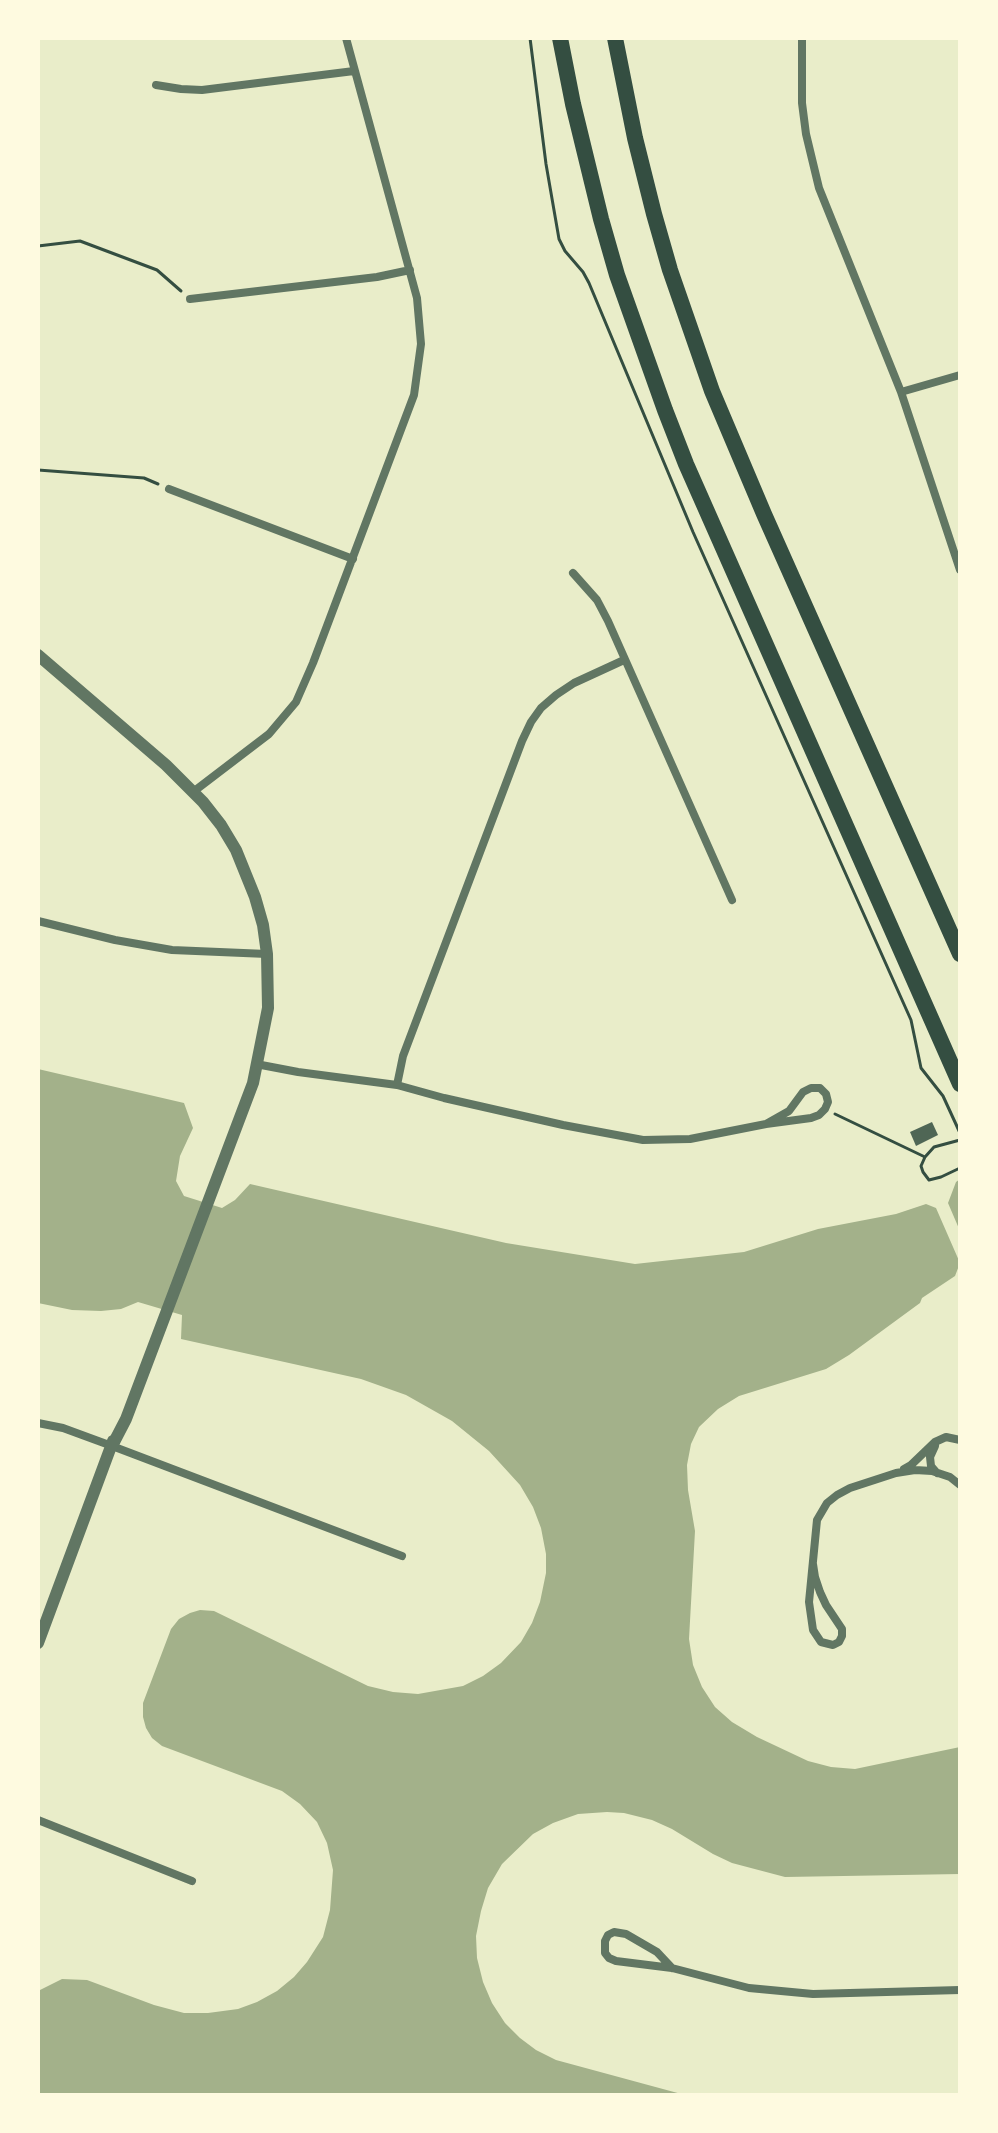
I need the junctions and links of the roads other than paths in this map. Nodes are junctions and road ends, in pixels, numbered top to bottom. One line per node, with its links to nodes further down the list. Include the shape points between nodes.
1 (346, 38): 5 (street)
2 (560, 38): 23 (main road, via 601,219 665,410)
3 (615, 38): 21 (main road, via 654,214 712,391)
4 (802, 38): 10 (street, via 802,103 819,188)
5 (354, 71): 6 (street, via 202,90); 7 (street)
6 (156, 85)
7 (410, 270): 8 (street); 12 (street, via 421,320 416,381)
8 (190, 299)
9 (960, 375): 10 (street)
10 (901, 392): 13 (street)
11 (169, 489): 12 (street)
12 (353, 559): 17 (street, via 296,702 269,734)
13 (960, 570)
14 (573, 573): 16 (street, via 597,600)
15 (38, 655): 17 (street)
16 (624, 660): 18 (street); 24 (street, via 556,695 531,722 403,1056)
17 (193, 792): 20 (street, via 221,825 246,872)
18 (732, 900)
19 (38, 921): 20 (street, via 172,950)
20 (267, 954): 22 (street, via 268,1008)
21 (960, 954)
22 (256, 1064): 24 (street); 29 (street, via 253,1083 119,1416)
23 (960, 1084)
24 (397, 1085): 25 (street, via 633,1139 690,1139)
25 (766, 1124): 25 (street, via 789,1111 803,1092 820,1088 826,1094 828,1102 819,1115)
26 (38, 1423): 29 (street)
27 (942, 1439): 28 (street); 30 (street); 31 (street, via 930,1457)
28 (960, 1440)
29 (112, 1446): 33 (street); 35 (street)
30 (896, 1473): 31 (street); 34 (street, via 850,1488 827,1503 817,1520)
31 (938, 1473): 32 (street)
32 (960, 1485)
33 (402, 1556)
34 (813, 1564): 34 (street, via 820,1592 842,1629 833,1645 821,1642 813,1630)
35 (38, 1643)
36 (38, 1820): 37 (street)
37 (192, 1881)
38 (672, 1968): 38 (street, via 616,1961 605,1953 605,1941 614,1932 626,1934); 39 (street, via 780,1992)
39 (960, 1990)

